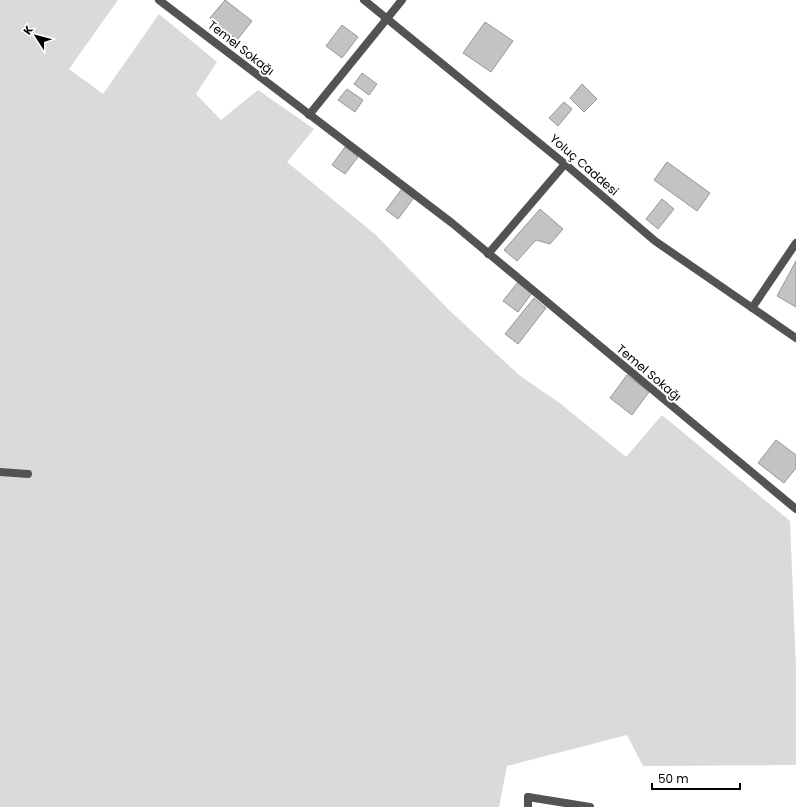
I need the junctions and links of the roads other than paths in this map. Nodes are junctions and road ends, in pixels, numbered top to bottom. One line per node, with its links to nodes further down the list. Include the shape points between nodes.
1 (159, 0): 5 (street, Temel Sokağı)
2 (364, 0): 4 (street, Yoluç Caddesi)
3 (402, 0): 4 (street)
4 (387, 19): 5 (street); 6 (street, Yoluç Caddesi)
5 (309, 115): 8 (street, Temel Sokağı, via 416,195)
6 (565, 164): 8 (street); 9 (street, Yoluç Caddesi, via 655,241)
7 (796, 243): 9 (street)
8 (488, 254): 13 (street, Temel Sokağı)
9 (752, 308): 10 (street, Yoluç Caddesi)
10 (796, 338)
11 (0, 472): 12 (street)
12 (28, 474)
13 (796, 509)
14 (528, 807): 15 (street, via 528,797)
15 (590, 807)

